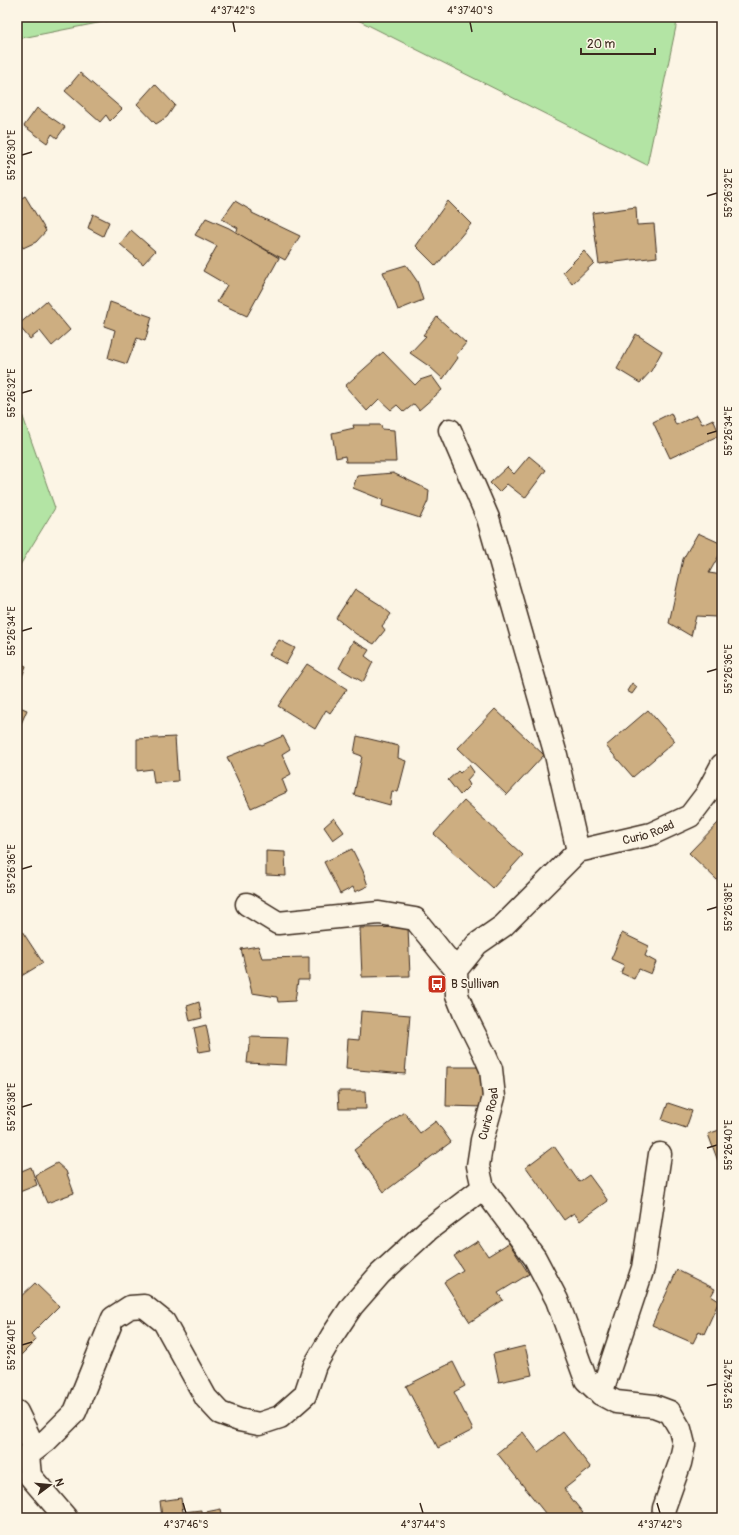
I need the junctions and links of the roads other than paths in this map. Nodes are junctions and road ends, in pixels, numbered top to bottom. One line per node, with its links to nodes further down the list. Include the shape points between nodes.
1 (450, 430): 3 (street, via 488,518 556,755)
2 (722, 765): 3 (street, Curio Road, via 706,795 690,816 651,834)
3 (578, 851): 5 (street, via 502,926 476,944)
4 (247, 904): 5 (street, via 278,923 378,913 415,919)
5 (456, 970): 7 (street, Curio Road, via 457,995 491,1069 494,1096 478,1166)
6 (660, 1154): 8 (street, via 643,1268)
7 (483, 1188): 8 (street, Curio Road, via 535,1258 557,1300 586,1380); 10 (street, via 429,1229 380,1274 352,1306 332,1336 315,1365 305,1395 280,1417 259,1424 220,1413 206,1398 164,1322 144,1306 130,1307 113,1318 75,1412)
8 (601, 1394): 12 (street, Curio Road, via 616,1402 654,1406 670,1412 680,1429 684,1445)
9 (17, 1412): 10 (street)
10 (36, 1449): 11 (street, via 28,1455 30,1476)
11 (66, 1518)
12 (663, 1518)

